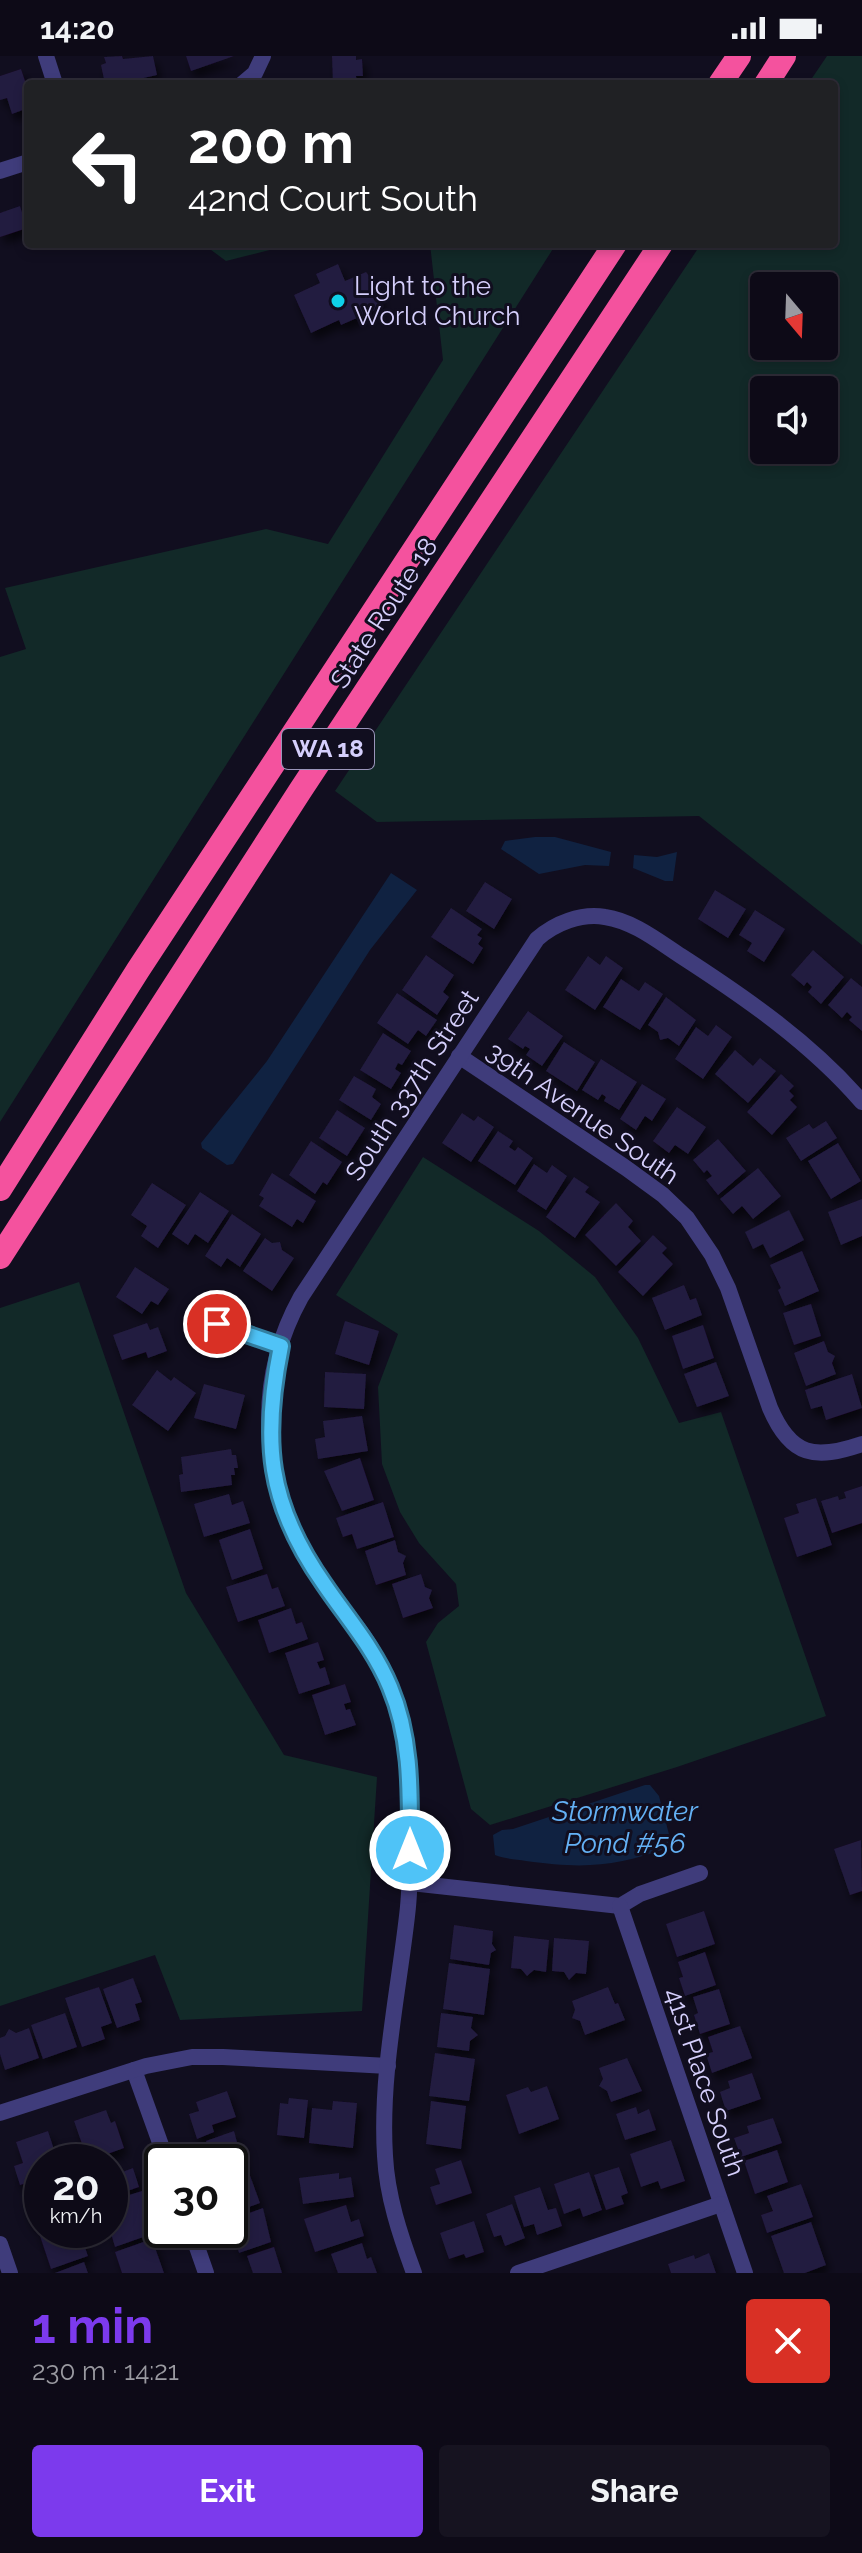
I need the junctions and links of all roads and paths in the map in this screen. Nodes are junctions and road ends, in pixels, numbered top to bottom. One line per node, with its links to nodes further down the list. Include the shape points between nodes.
1 (46, 56): 5 (street)
2 (262, 56): 6 (street)
3 (739, 56): 7 (highway)
4 (784, 56): 8 (highway)
5 (54, 80)
6 (247, 80)
7 (723, 80)
8 (769, 80)
9 (24, 163): 10 (street)
10 (0, 171)
11 (612, 248): 15 (highway, State Route 18 / WA 18)
12 (658, 248): 16 (highway, State Route 18 / WA 18)
13 (459, 1056): 14 (street, South 337th Street, via 537,939 579,917 604,916 631,925 694,964 798,1038); 18 (street, South 337th Street, via 301,1297); 19 (street, 39th Avenue South, via 663,1195 687,1218 719,1268 770,1408 791,1443 819,1454)
14 (862, 1102)
15 (0, 1189)
16 (0, 1257)
17 (217, 1324): 18 (street)
18 (281, 1346): 21 (street, South 337th Street, via 270,1415 275,1483 300,1545 373,1651 396,1704 406,1739)
19 (862, 1444)
20 (700, 1873): 22 (street)
21 (411, 1883): 22 (street); 23 (street, South 337th Street)
22 (620, 1906): 27 (street, 41st Place South)
23 (388, 2066): 24 (street, via 207,2057); 32 (street, South 337th Street, via 386,2172)
24 (134, 2070): 25 (street); 26 (street)
25 (0, 2113)
26 (161, 2144)
27 (721, 2204): 33 (street); 34 (street, 41st Place South)
28 (0, 2244): 30 (street)
29 (197, 2248): 31 (street)
30 (10, 2273)
31 (206, 2273)
32 (414, 2273)
33 (518, 2273)
34 (745, 2273)

